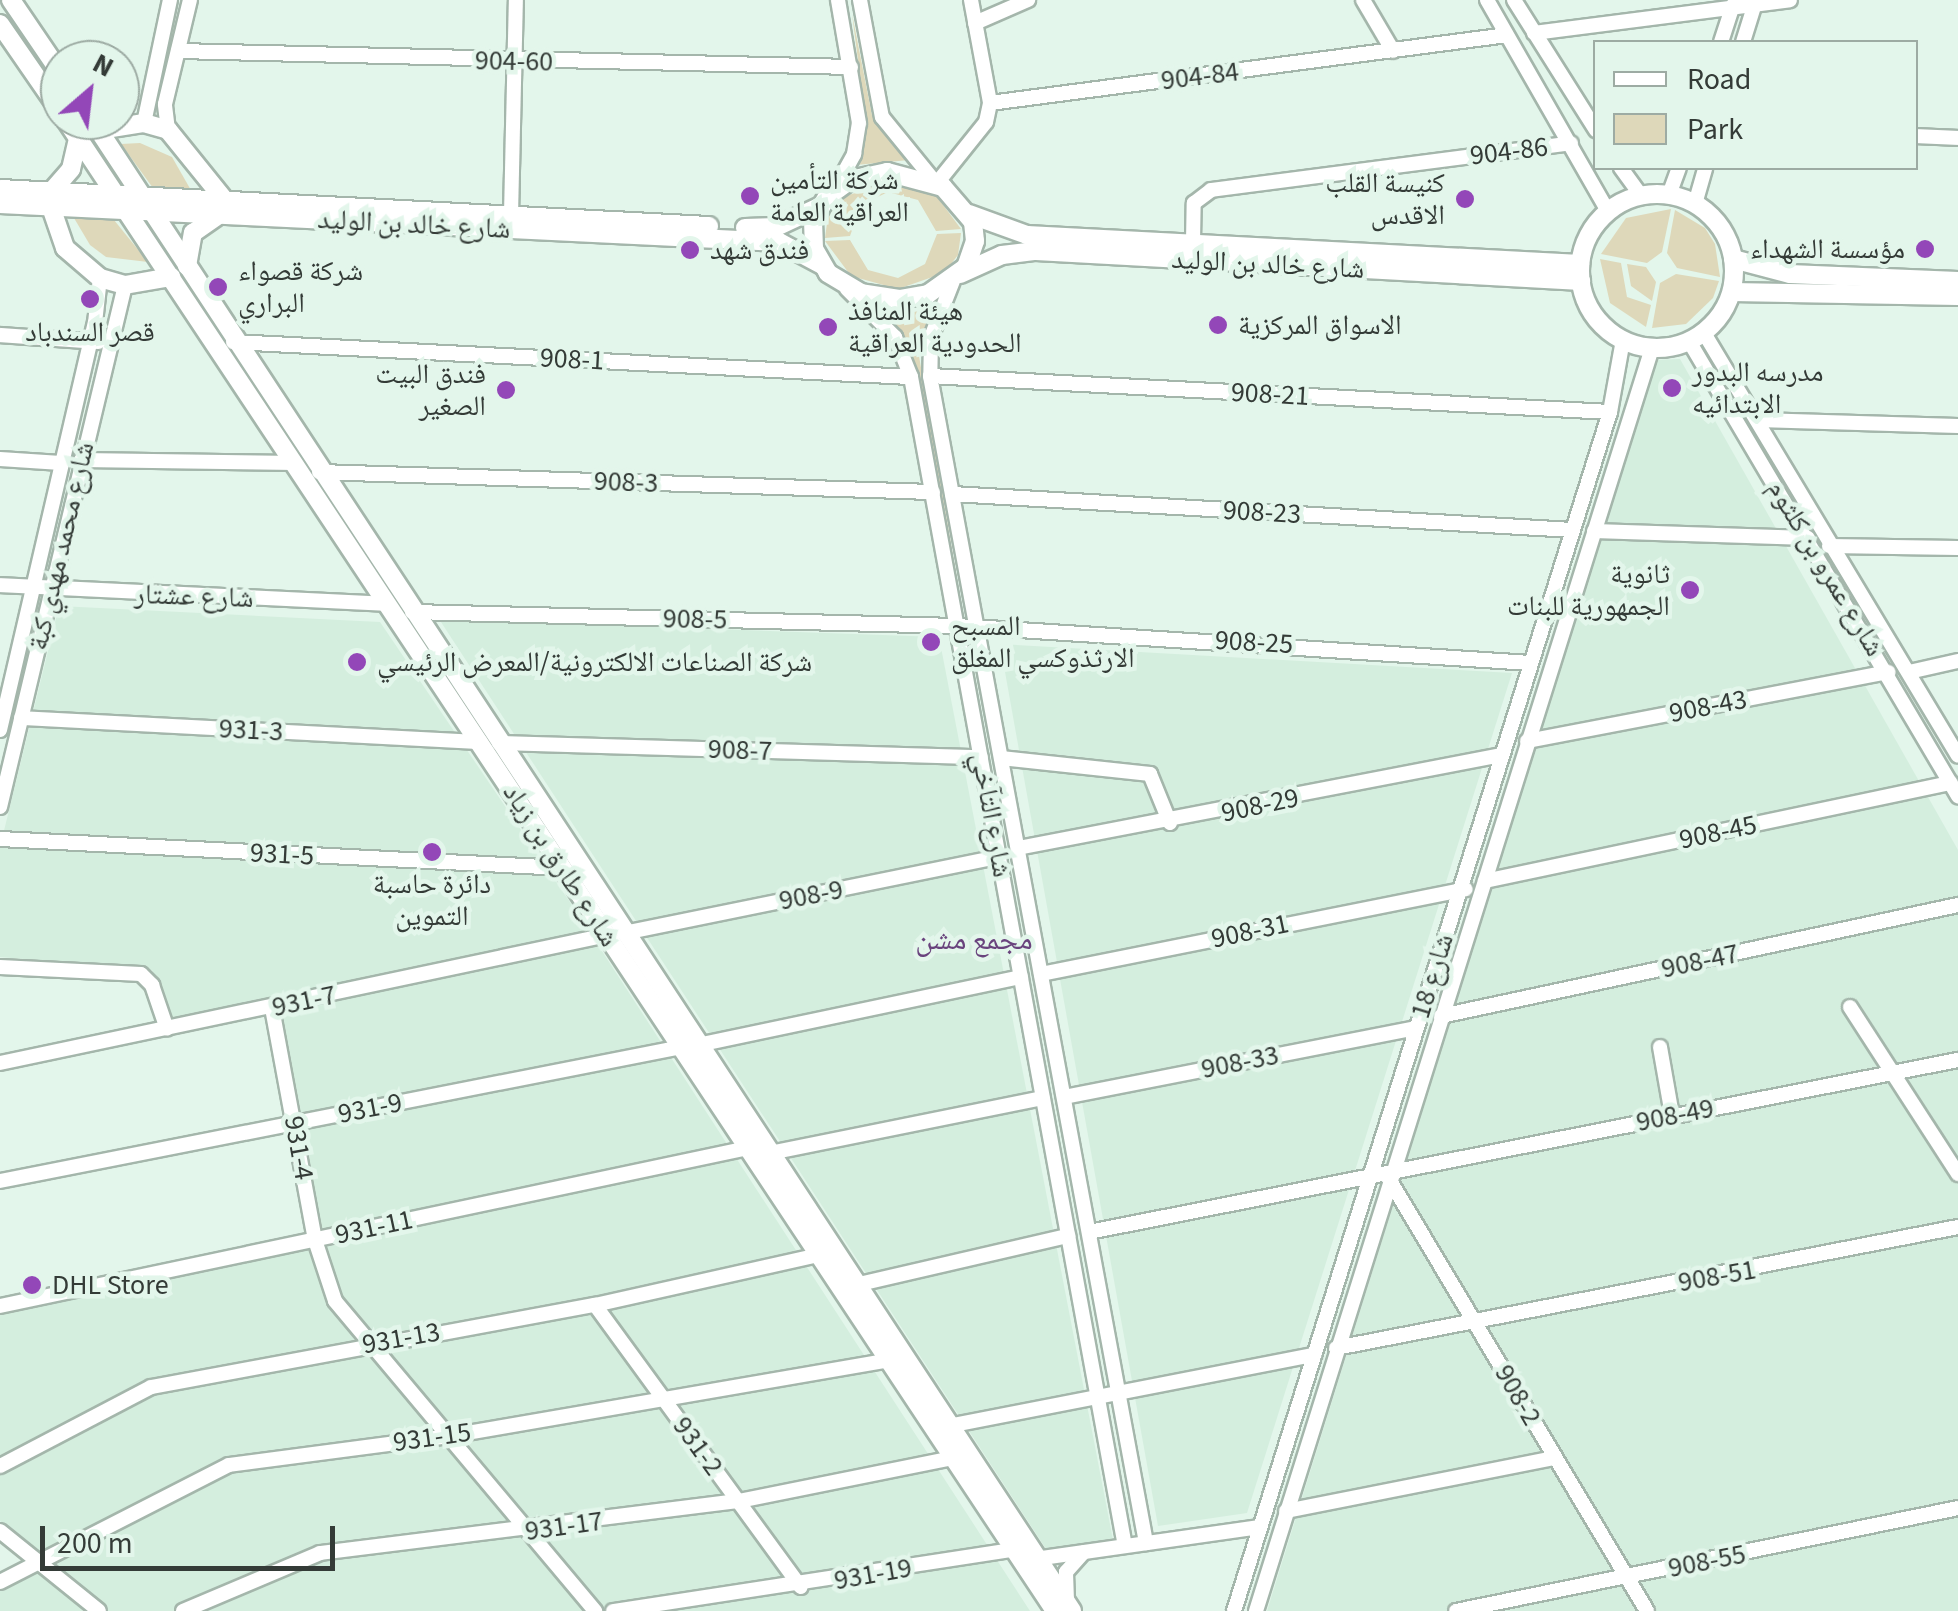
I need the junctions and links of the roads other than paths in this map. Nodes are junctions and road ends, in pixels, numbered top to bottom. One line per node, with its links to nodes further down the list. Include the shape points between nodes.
1 (11, 0): 21 (main road)
2 (170, 0): 29 (street)
3 (190, 0): 22 (street)
4 (516, 0): 24 (street)
5 (838, 0): 25 (street)
6 (860, 0): 41 (street, via 882,117)
7 (970, 0): 15 (street)
8 (1028, 0): 15 (street)
9 (1364, 0): 23 (street)
10 (1487, 0): 18 (street)
11 (1514, 0): 17 (street)
12 (1790, 0): 13 (street)
13 (1755, 2): 14 (street); 20 (street)
14 (1733, 5): 17 (street); 19 (street)
15 (975, 22): 27 (street)
16 (0, 24): 26 (main road, شارع طارق بن زياد)
17 (1534, 33): 30 (street)
18 (1507, 35): 23 (street, 904-84); 37 (street)
19 (1722, 40)
20 (1743, 40)
21 (40, 43)
22 (178, 51): 24 (street, 904-60); 31 (street, via 166,104)
23 (1394, 52): 27 (street, 904-84)
24 (514, 62): 25 (street, 904-60); 54 (street)
25 (851, 68): 43 (street, via 858,139)
26 (40, 83)
27 (990, 103): 41 (street, via 980,132)
28 (140, 123): 29 (main road)
29 (144, 123): 31 (main road)
30 (1593, 125)
31 (168, 130): 50 (main road)
32 (1918, 136): 33 (street)
33 (1958, 138)
34 (69, 140): 46 (main road, via 71,169)
35 (81, 140): 47 (main road, شارع طارق بن زياد)
36 (103, 140): 47 (main road, شارع طارق بن زياد)
37 (1571, 143): 52 (street); 55 (street, 904-86, via 1210,190 1194,203)
38 (1622, 170): 45 (street)
39 (1677, 170): 44 (street)
40 (1704, 170): 49 (street)
41 (936, 182): 43 (main road, via 888,172); 53 (main road)
42 (0, 189): 46 (main road, شارع خالد بن الوليد)
43 (834, 190): 51 (main road)
44 (1669, 195): 45 (main road); 49 (main road)
45 (1641, 196): 52 (main road)
46 (52, 199): 47 (main road, شارع خالد بن الوليد); 48 (main road, شارع خالد بن الوليد); 61 (main road, via 65,248)
47 (132, 201): 50 (main road, شارع خالد بن الوليد); 58 (main road, شارع طارق بن زياد); 60 (main road, شارع طارق بن زياد)
48 (0, 204)
49 (1695, 204): 56 (main road, via 1713,218)
50 (221, 206): 54 (main road, شارع خالد بن الوليد); 57 (main road, شارع خالد بن الوليد, via 779,242); 58 (main road, via 193,233)
51 (819, 207): 54 (main road, شارع خالد بن الوليد, via 801,220 762,229); 57 (main road, via 812,240)
52 (1608, 211): 59 (main road, via 1594,226)
53 (969, 214): 55 (main road, شارع خالد بن الوليد, via 1026,235); 62 (main road, via 975,241)
54 (510, 215)
55 (1193, 242): 59 (main road, شارع خالد بن الوليد)
56 (1734, 259): 63 (main road, via 1790,274); 66 (main road)
57 (822, 265): 64 (main road)
58 (188, 266): 73 (main road, شارع طارق بن زياد)
59 (1580, 273): 62 (main road, شارع خالد بن الوليد, via 1036,251 1002,255); 70 (main road, via 1592,313)
60 (170, 277): 65 (main road); 84 (main road, شارع طارق بن زياد)
61 (100, 278): 65 (main road); 71 (street, شارع محمد مهدي كبة)
62 (956, 278): 64 (main road, via 899,299); 75 (street, شارع التآخي, via 931,337)
63 (1958, 282)
64 (843, 284): 76 (street, شارع التآخي, via 894,337)
65 (125, 285): 72 (street, شارع محمد مهدي كبة)
66 (1732, 292): 67 (main road); 69 (main road)
67 (1958, 296)
68 (0, 335): 71 (street)
69 (1697, 337): 74 (main road); 78 (street, شارع عمرو بن كلثوم); 91 (street, شارع عمرو بن كلثوم)
70 (1623, 340): 74 (main road); 77 (street, شارع 18)
71 (91, 341): 72 (street); 80 (street, شارع محمد مهدي كبة)
72 (110, 342): 81 (street, شارع محمد مهدي كبة)
73 (232, 342): 76 (street, 908-1); 86 (main road, شارع طارق بن زياد)
74 (1652, 348): 90 (street, شارع 18)
75 (930, 376): 77 (street, 908-21); 88 (street, شارع التآخي)
76 (911, 377): 87 (street, شارع التآخي)
77 (1610, 412): 89 (street, شارع 18)
78 (1758, 420): 79 (street); 92 (street, شارع عمرو بن كلثوم)
79 (1958, 426)
80 (66, 440): 81 (street); 85 (street, شارع محمد مهدي كبة)
81 (85, 443): 83 (street, شارع محمد مهدي كبة)
82 (0, 459): 85 (street)
83 (81, 460): 84 (street); 96 (street, شارع محمد مهدي كبة)
84 (295, 462): 97 (main road, شارع طارق بن زياد)
85 (62, 463): 95 (street, شارع محمد مهدي كبة)
86 (318, 472): 87 (street, 908-3); 98 (main road, شارع طارق بن زياد)
87 (933, 492): 99 (street, شارع التآخي)
88 (952, 494): 89 (street, 908-23); 100 (street, شارع التآخي)
89 (1572, 530): 101 (street, شارع 18)
90 (1594, 530): 91 (street); 103 (street, شارع 18)
91 (1811, 543): 92 (street); 104 (street, شارع عمرو بن كلثوم)
92 (1834, 545): 93 (street); 105 (street, شارع عمرو بن كلثوم)
93 (1958, 548)
94 (0, 585): 95 (street, شارع عشتار)
95 (34, 586): 96 (street, شارع عشتار); 107 (street, شارع محمد مهدي كبة)
96 (51, 591): 97 (street, شارع عشتار); 106 (street, شارع محمد مهدي كبة)
97 (388, 604): 109 (main road, شارع طارق بن زياد)
98 (412, 612): 99 (street, 908-5); 109 (main road, شارع طارق بن زياد)
99 (957, 626): 100 (street, 908-5); 111 (street, شارع التآخي)
100 (977, 626): 101 (street, 908-25); 113 (street, شارع التآخي)
101 (1531, 660): 103 (street, 908-25); 110 (street, شارع 18)
102 (1958, 660): 105 (street)
103 (1552, 664): 108 (street, شارع 18)
104 (1888, 672): 108 (street, 908-43); 115 (street, شارع عمرو بن كلثوم)
105 (1910, 672): 112 (street, شارع عمرو بن كلثوم)
106 (21, 718): 109 (street, 931-3); 114 (street, شارع محمد مهدي كبة)
107 (1, 721)
108 (1527, 741): 122 (street, شارع 18)
109 (489, 742): 111 (street, 908-7); 121 (main road, شارع طارق بن زياد); 125 (main road, شارع طارق بن زياد)
110 (1502, 755): 117 (street, 908-29); 123 (street, شارع 18)
111 (981, 756): 120 (street, شارع التآخي)
112 (1958, 756)
113 (1001, 758): 117 (street, via 1150,774); 119 (street, شارع التآخي)
114 (5, 764): 116 (street, شارع محمد مهدي كبة)
115 (1954, 789): 122 (street, 908-45)
116 (0, 807)
117 (1170, 824): 119 (street, 908-29)
118 (0, 840): 121 (street, 931-5)
119 (1018, 848): 127 (street, شارع التآخي)
120 (999, 858): 125 (street, 908-9); 128 (street, شارع التآخي)
121 (563, 868): 125 (main road, شارع طارق بن زياد)
122 (1482, 887): 123 (street); 131 (street, شارع 18)
123 (1460, 888): 127 (street, 908-31); 132 (street, شارع 18)
124 (1958, 906): 131 (street, 908-47)
125 (616, 934): 130 (street, 931-7); 136 (main road, شارع طارق بن زياد)
126 (0, 967): 133 (street, via 140,974 152,984)
127 (1041, 974): 134 (street, شارع التآخي)
128 (1021, 977): 135 (street, شارع التآخي); 136 (street, 931-9)
129 (1850, 1007): 140 (street)
130 (272, 1008): 133 (street, 931-7); 144 (street, 931-4)
131 (1442, 1016): 148 (street, شارع 18)
132 (1416, 1028): 141 (street, 908-33); 149 (street, شارع 18)
133 (167, 1030): 139 (street, 931-7)
134 (1052, 1033): 135 (street); 141 (street, شارع التآخي)
135 (1032, 1038): 142 (street, شارع التآخي)
136 (690, 1046): 144 (street, 931-9); 145 (main road, شارع طارق بن زياد); 146 (main road, شارع طارق بن زياد)
137 (1660, 1047): 143 (street)
138 (1958, 1060): 140 (street, 908-49)
139 (0, 1063)
140 (1892, 1074): 143 (street, 908-49); 147 (street)
141 (1064, 1097): 152 (street, شارع التآخي)
142 (1043, 1098): 146 (street); 153 (street, شارع التآخي)
143 (1672, 1115): 148 (street, 908-49)
144 (295, 1122): 150 (street, 931-9); 154 (street, 931-4)
145 (748, 1148): 154 (street, 931-11); 155 (main road, شارع طارق بن زياد)
146 (770, 1153): 156 (main road, شارع طارق بن زياد)
147 (1958, 1174)
148 (1391, 1176): 149 (street, 908-49); 159 (street, 908-2); 161 (street, شارع 18)
149 (1369, 1180): 152 (street, 908-49); 162 (street, شارع 18)
150 (0, 1181)
151 (1958, 1227): 159 (street, 908-51)
152 (1089, 1232): 164 (street, شارع التآخي)
153 (1068, 1236): 156 (street); 165 (street, شارع التآخي)
154 (315, 1240): 158 (street, 931-11); 160 (street, 931-4, via 335,1301)
155 (818, 1254): 157 (street, 931-13); 163 (main road, شارع طارق بن زياد)
156 (856, 1285): 167 (main road, شارع طارق بن زياد)
157 (595, 1305): 160 (street, 931-13); 166 (street, 931-2)
158 (0, 1306)
159 (1474, 1320): 161 (street, 908-51); 170 (street, 908-2)
160 (371, 1343): 168 (street, 931-4); 171 (street, 931-13, via 151,1387)
161 (1336, 1348): 174 (street, شارع 18)
162 (1314, 1355): 164 (street); 175 (street, شارع 18)
163 (888, 1360): 166 (street, 931-15); 169 (main road, شارع طارق بن زياد)
164 (1118, 1390): 165 (street); 178 (street, شارع التآخي)
165 (1097, 1394): 167 (street); 179 (street, شارع التآخي)
166 (664, 1399): 168 (street, 931-15); 172 (street, 931-2)
167 (948, 1426): 182 (main road, شارع طارق بن زياد)
168 (450, 1436): 177 (street, 931-4); 183 (street, 931-15, via 229,1465)
169 (952, 1458): 172 (street, 931-17); 180 (main road, شارع طارق بن زياد)
170 (1554, 1458): 174 (street); 184 (street, 908-2)
171 (0, 1466)
172 (739, 1502): 177 (street, 931-17); 186 (street, 931-2)
173 (1958, 1508): 184 (street, 908-55)
174 (1286, 1511): 193 (street, شارع 18)
175 (1260, 1527): 178 (street); 192 (street, شارع 18)
176 (0, 1530): 183 (street)
177 (528, 1531): 189 (street, 931-17, via 320,1553); 190 (street, 931-4)
178 (1146, 1543): 179 (street)
179 (1125, 1546): 181 (street)
180 (1013, 1550): 186 (street, 931-19); 187 (main road, شارع طارق بن زياد)
181 (1084, 1552): 182 (street); 187 (street, via 1064,1578)
182 (1035, 1559): 187 (main road, شارع طارق بن زياد)
183 (36, 1563): 185 (street, 931-15); 188 (street)
184 (1625, 1577): 194 (street, 908-55); 195 (street, 908-2)
185 (0, 1582)
186 (802, 1586): 191 (street, 931-19)
187 (1065, 1610)
188 (98, 1611)
189 (183, 1611)
190 (595, 1611)
191 (613, 1611)
192 (1234, 1611)
193 (1256, 1611)
194 (1456, 1611)
195 (1647, 1611)

